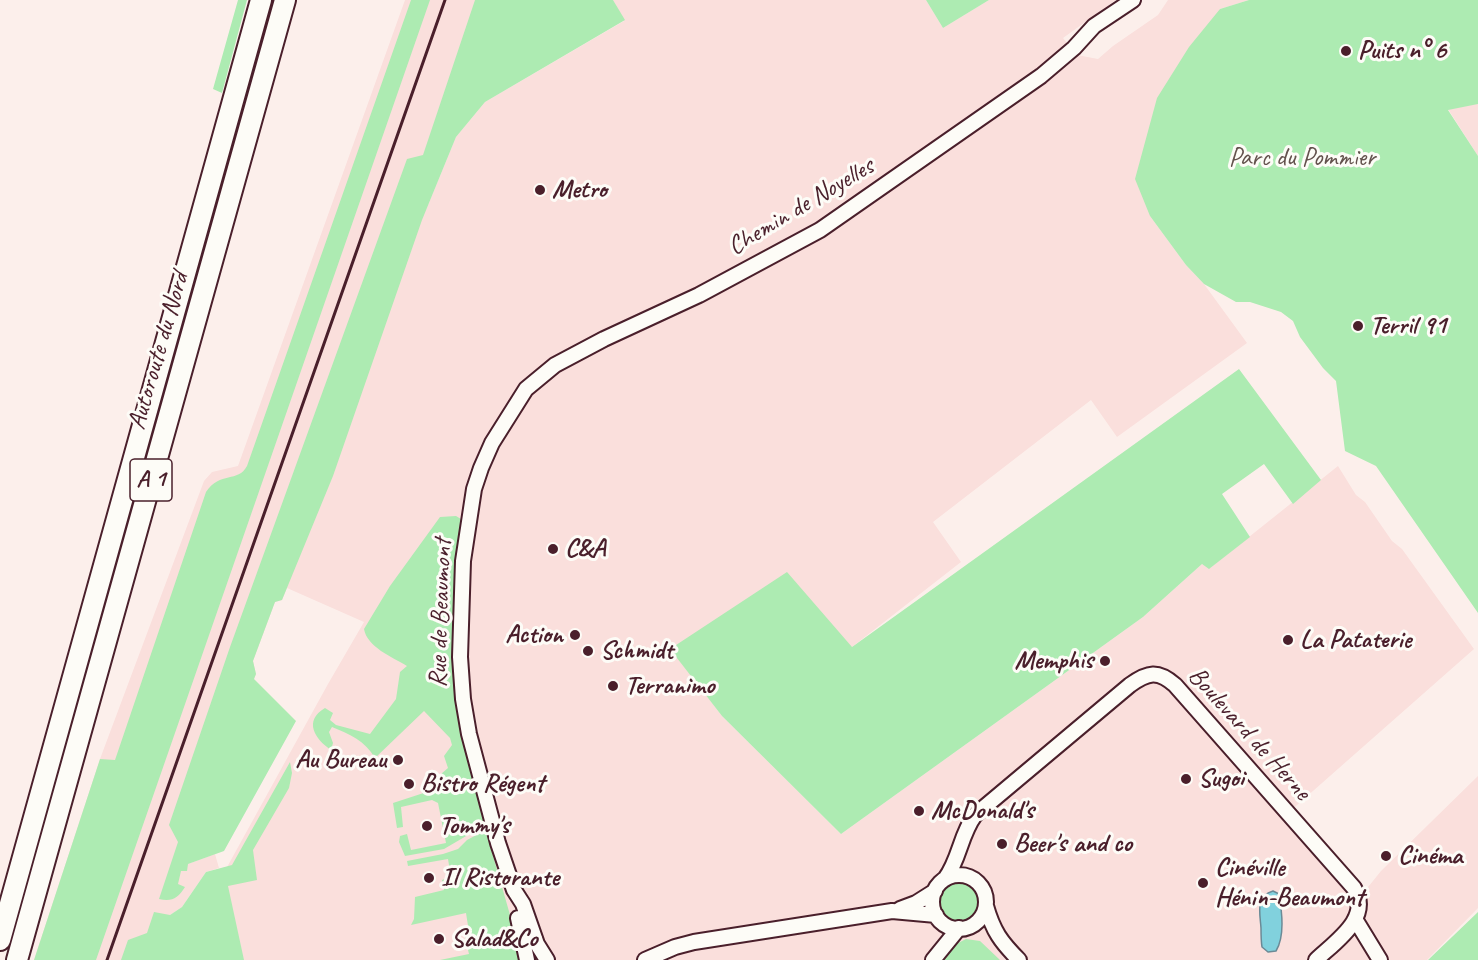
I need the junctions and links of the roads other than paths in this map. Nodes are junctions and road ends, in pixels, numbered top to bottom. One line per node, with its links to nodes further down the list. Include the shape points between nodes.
1 (261, 0): 15 (highway, Autoroute du Nord / A 1)
2 (285, 0): 19 (highway, Autoroute du Nord / A 1)
3 (1133, 0): 4 (street, Chemin de Noyelles, via 1094,26 1041,76 820,230 555,365 526,389)
4 (492, 443): 8 (street, Rue de Beaumont, via 470,510 463,561 460,657 469,734)
5 (960, 847): 6 (street); 7 (street, Boulevard de Herne); 13 (street, Boulevard de Herne, via 968,825 984,806 1130,685 1144,676 1157,674 1175,685 1354,888 1360,898)
6 (972, 878): 7 (street, via 958,875); 10 (street, via 983,890)
7 (945, 879): 9 (street)
8 (514, 890): 20 (street, Rue de Beaumont); 21 (street, Rue de Beaumont)
9 (934, 891): 11 (street, via 916,903); 12 (street, via 933,906)
10 (986, 906): 14 (street, via 980,919); 16 (street, via 992,927)
11 (892, 911): 12 (street); 18 (street, via 694,942)
12 (939, 919): 14 (street, via 948,926); 17 (street, via 941,939)
13 (1355, 919): 23 (street); 24 (street)
14 (963, 928): 16 (street, via 987,933); 17 (street)
15 (0, 940)
16 (1002, 942): 22 (street)
17 (935, 958)
18 (647, 959)
19 (17, 960)
20 (527, 960)
21 (547, 960)
22 (1019, 960)
23 (1316, 960)
24 (1380, 960)

